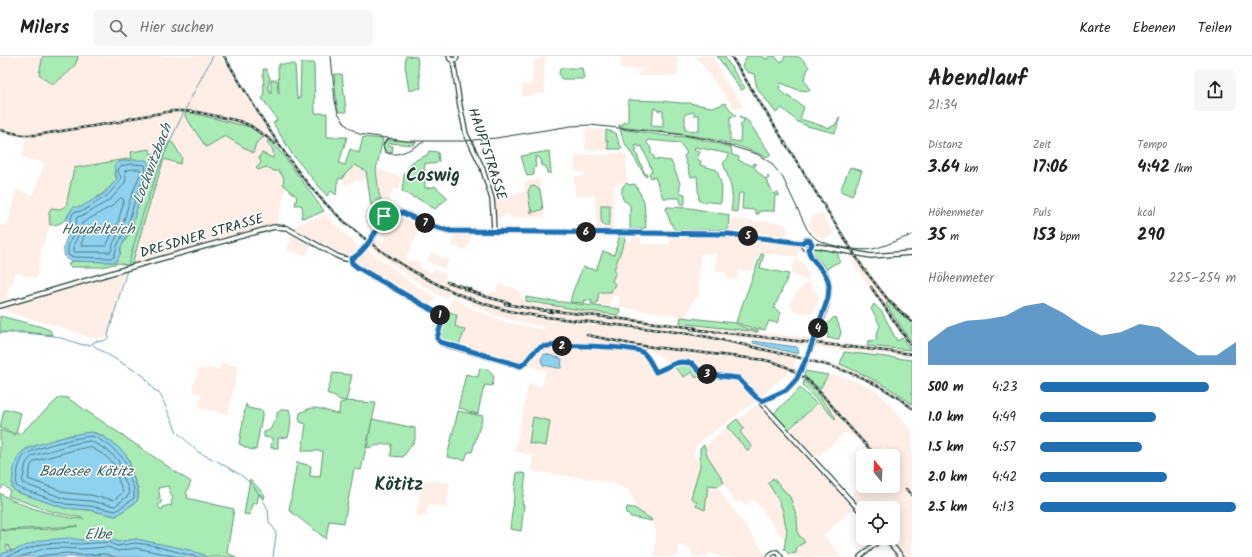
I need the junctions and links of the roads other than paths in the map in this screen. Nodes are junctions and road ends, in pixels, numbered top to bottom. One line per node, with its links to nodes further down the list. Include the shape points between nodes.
1 (449, 56): 3 (main road)
2 (457, 56): 3 (main road)
3 (453, 60): 4 (main road, HAUPTSTRASSE, via 466,134 482,167 492,198)
4 (494, 231): 5 (main road, via 729,234); 9 (main road, via 442,229 403,213 393,212 382,218 375,234 361,252)
5 (802, 243): 6 (main road, via 808,240); 7 (main road, via 804,248)
6 (812, 245): 7 (main road); 8 (main road, via 871,256)
7 (808, 249): 11 (main road, bridge, via 811,257 825,274 829,286 828,298 815,338 797,378 786,390)
8 (912, 253)
9 (352, 258): 10 (main road, DRESDNER STRASSE, via 343,259 287,228 274,227); 11 (main road, via 357,267 438,313 442,321 437,336 444,344 521,366 542,347 588,346 632,349 645,354 656,372 676,363 692,363 702,374 738,378)
10 (0, 306)
11 (762, 401): 12 (main road)
12 (856, 506)
13 (875, 545): 17 (main road)
14 (891, 545): 18 (main road)
15 (769, 557): 16 (main road, via 773,552 777,552)
16 (781, 557)
17 (860, 557)
18 (902, 557)

